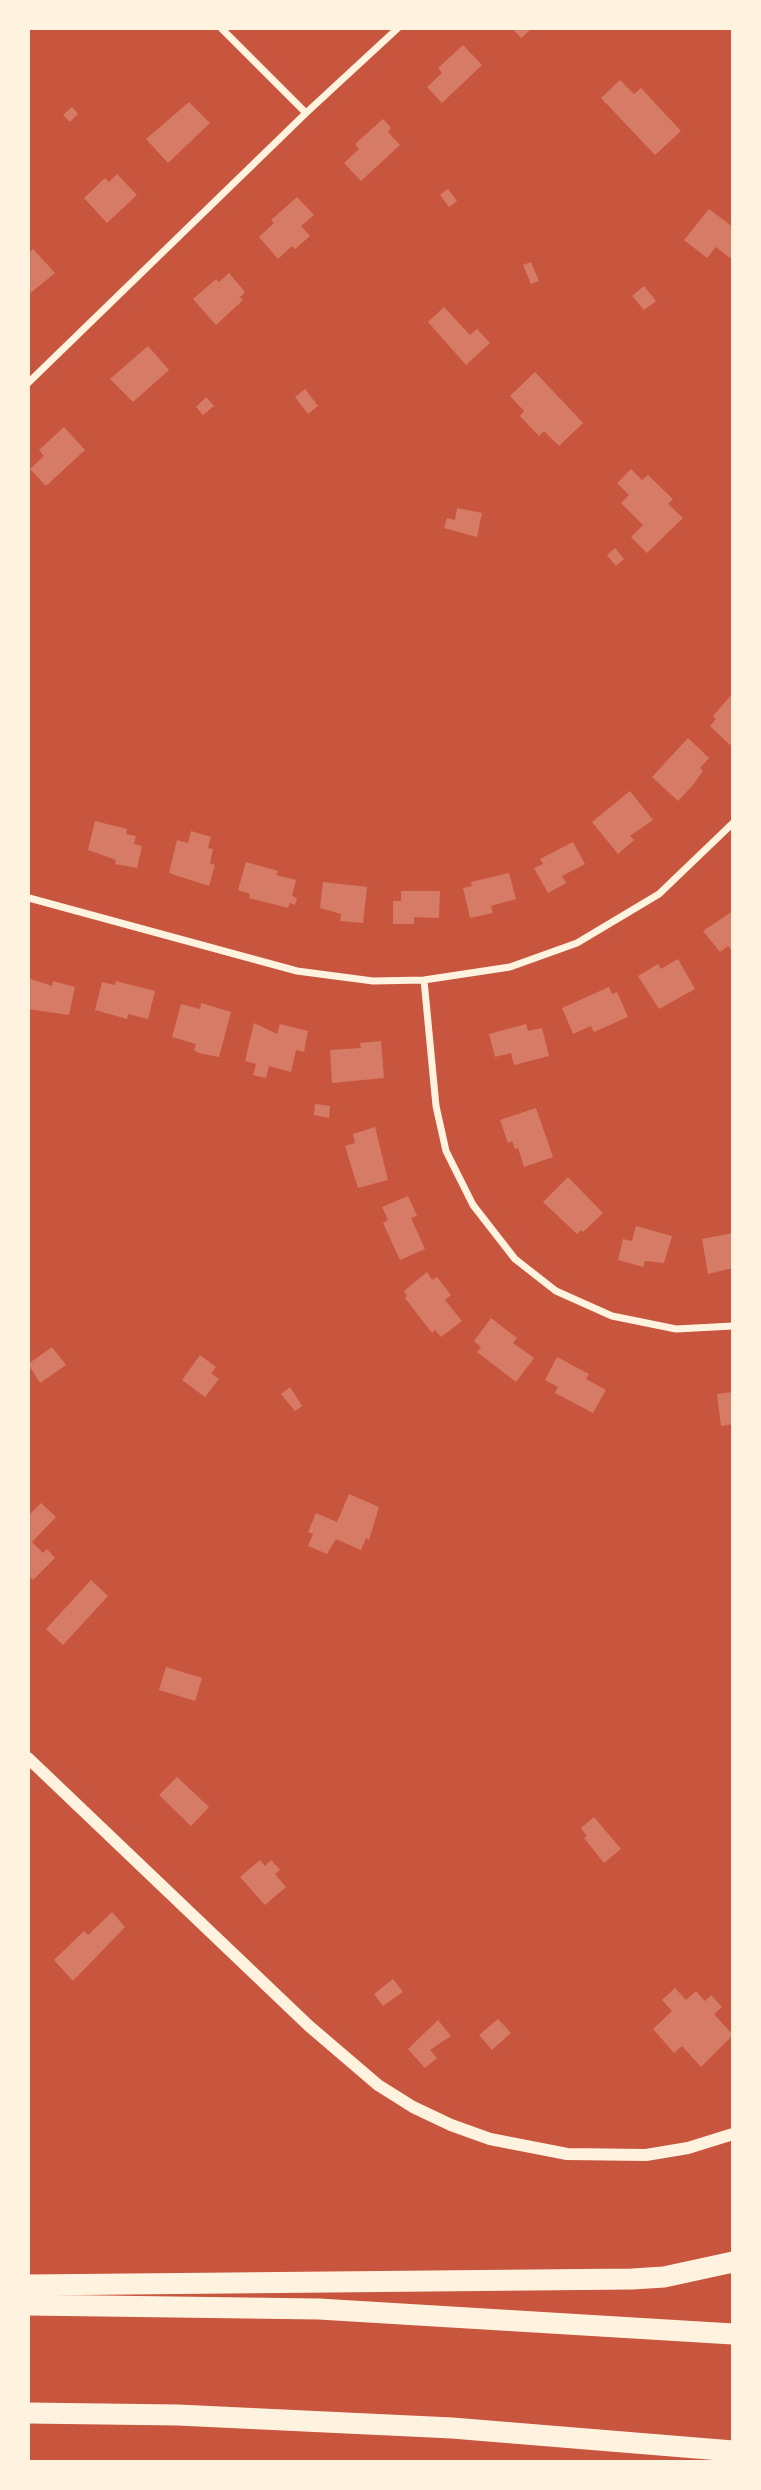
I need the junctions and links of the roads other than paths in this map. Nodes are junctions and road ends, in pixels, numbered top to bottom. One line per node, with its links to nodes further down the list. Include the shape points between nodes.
1 (221, 28): 3 (street)
2 (398, 28): 3 (street)
3 (306, 113): 4 (street)
4 (28, 383)
5 (733, 823): 7 (street, via 659,894 577,943 510,967)
6 (29, 898): 7 (street, via 297,971 373,981)
7 (424, 980): 8 (street, via 436,1106 448,1156 473,1205 515,1259 556,1291 612,1316 676,1329)
8 (733, 1326)
9 (28, 1758): 10 (street, via 309,2026 378,2085 413,2107 490,2138 566,2154 646,2155)
10 (733, 2134)
11 (733, 2262): 12 (highway, via 632,2279)
12 (28, 2285)
13 (28, 2305): 14 (highway, via 319,2309)
14 (733, 2334)
15 (28, 2413): 16 (highway, via 452,2428)
16 (733, 2451)

